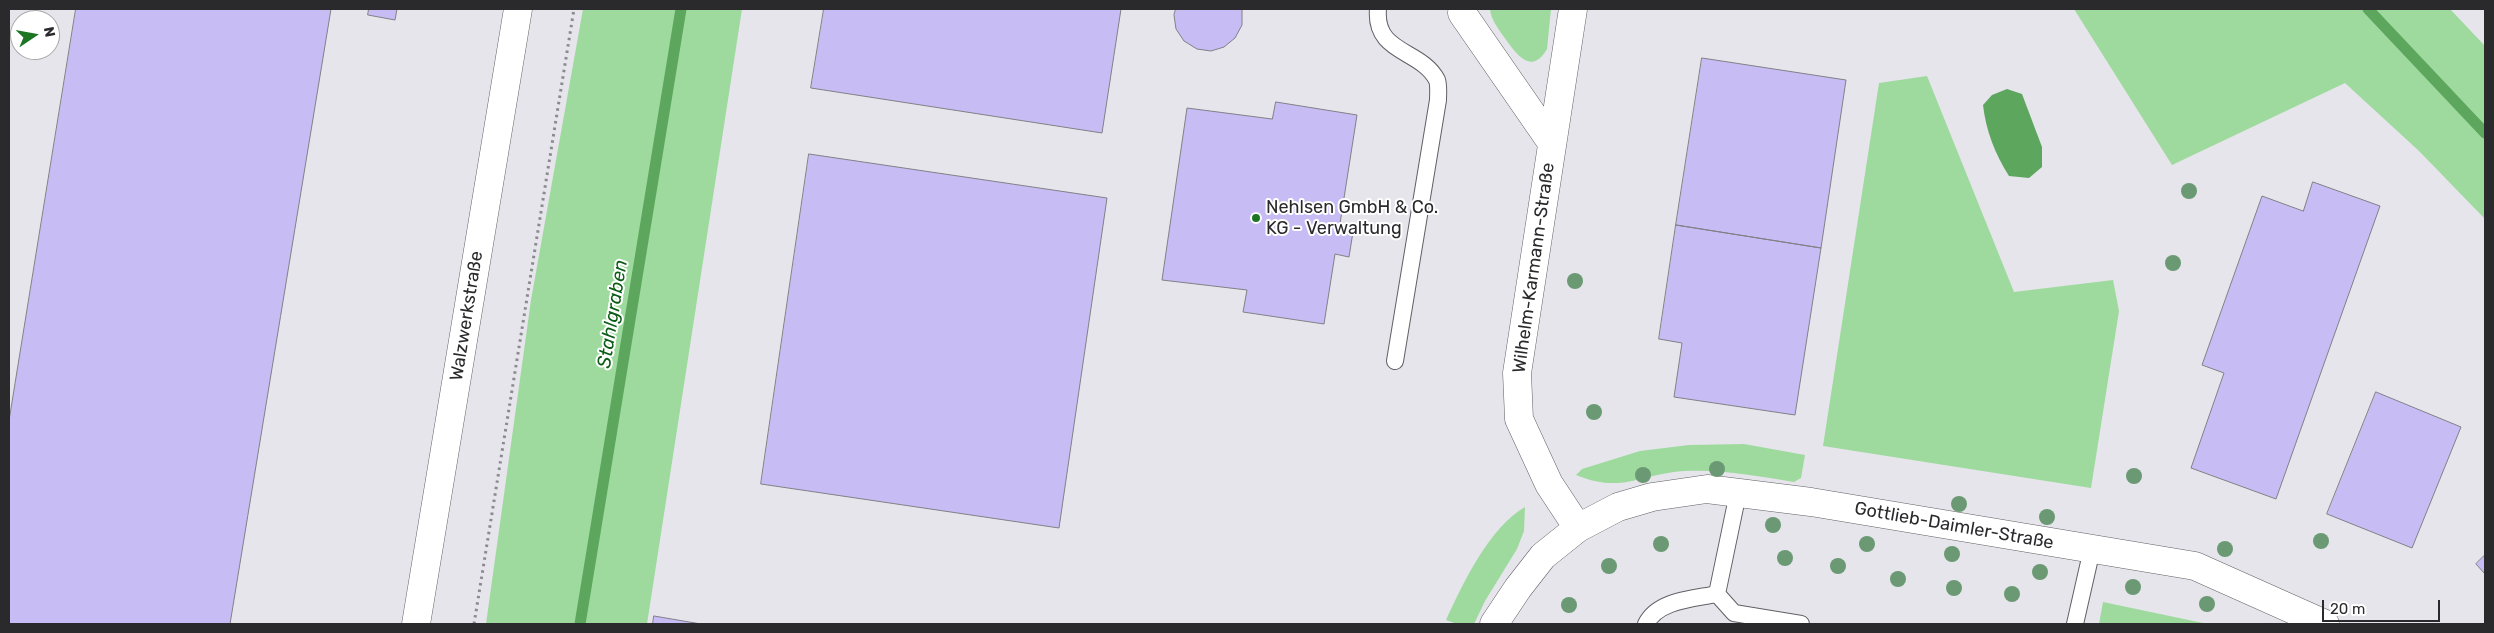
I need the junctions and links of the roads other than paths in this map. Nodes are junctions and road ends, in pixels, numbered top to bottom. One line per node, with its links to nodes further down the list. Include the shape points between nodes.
1 (518, 9): 11 (street, Walzwerkstraße)
2 (1378, 9): 6 (lane, via 1379,27 1389,44 1428,69 1438,82 1438,100)
3 (1463, 9): 5 (street, Wilhelm-Karmann-Straße, via 1462,13)
4 (1573, 9): 5 (street, Wilhelm-Karmann-Straße)
5 (1552, 143): 8 (street, Wilhelm-Karmann-Straße, via 1517,372 1519,419 1548,484)
6 (1396, 361)
7 (1738, 493): 8 (street, Gottlieb-Daimler-Straße, via 1707,489 1652,496 1618,507); 9 (street, Gottlieb-Daimler-Straße, via 1811,502); 10 (lane)
8 (1578, 528): 12 (street, Gottlieb-Daimler-Straße, via 1543,556)
9 (2092, 549): 15 (lane); 16 (street, Gottlieb-Daimler-Straße, via 2195,566)
10 (1717, 594): 13 (lane, via 1664,606 1651,614); 14 (lane, via 1734,613)
11 (416, 624)
12 (1494, 624)
13 (1646, 624)
14 (1801, 624)
15 (2075, 624)
16 (2325, 624)

